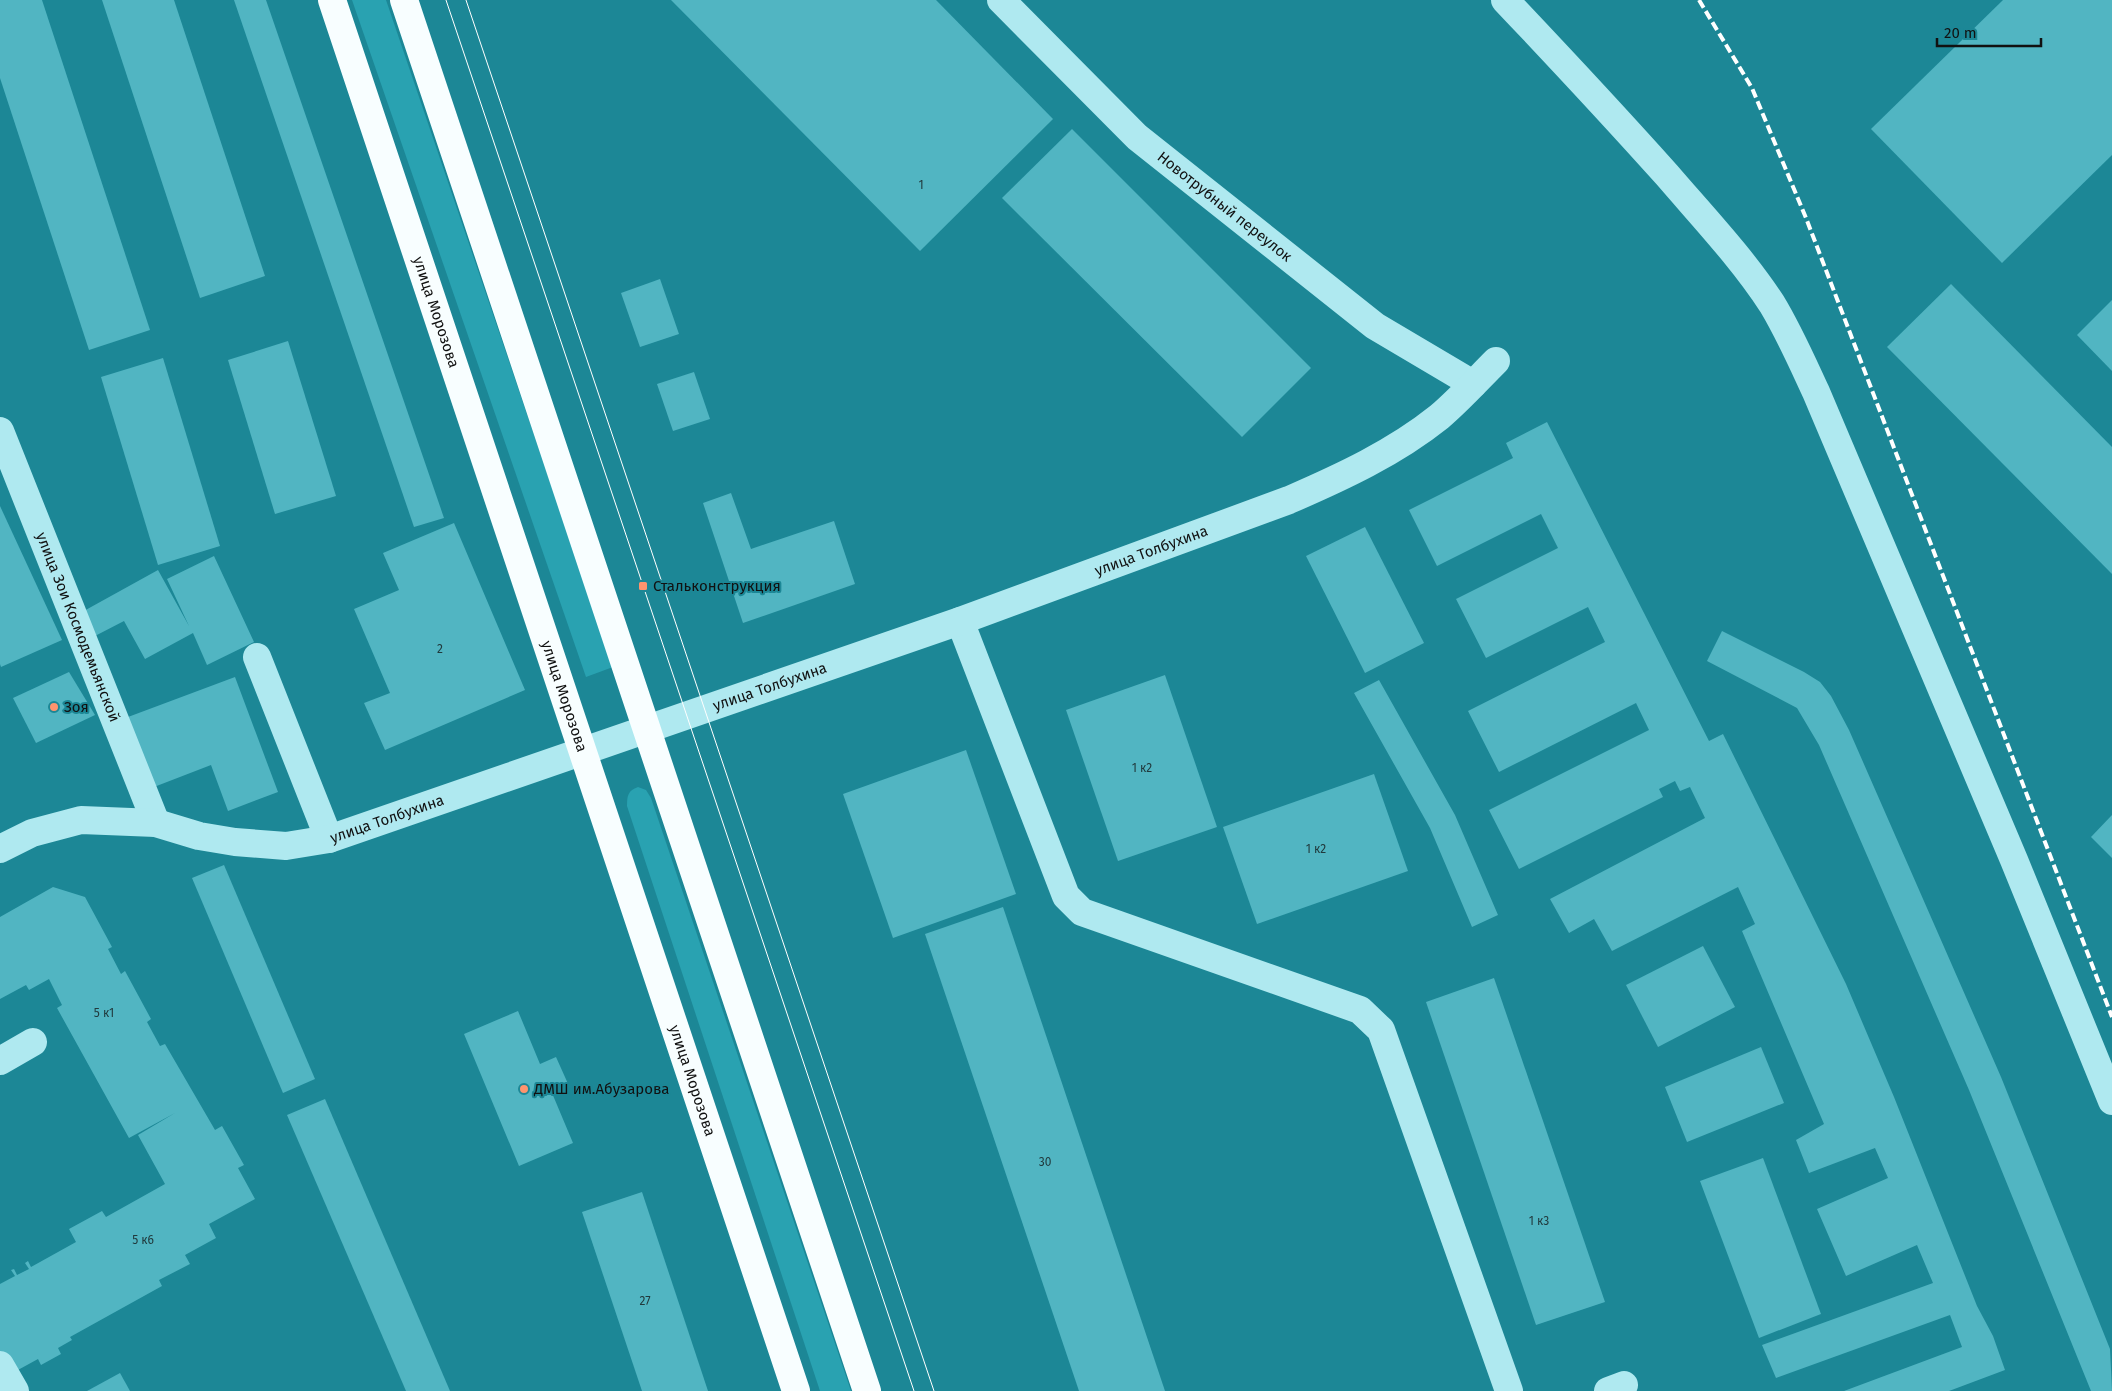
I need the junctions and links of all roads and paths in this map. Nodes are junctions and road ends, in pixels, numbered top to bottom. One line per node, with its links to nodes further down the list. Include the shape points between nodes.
1 (332, 0): 11 (main road, улица Морозова)
2 (404, 0): 10 (main road)
3 (1000, 0): 6 (street, Новотрубный переулок, via 1137,137 1375,326)
4 (1506, 0): 17 (street, via 1711,225 1746,269 1789,333 2010,851)
5 (1496, 361): 6 (street, улица Толбухина)
6 (1473, 384): 8 (street, улица Толбухина, via 1439,417 1389,452 1340,478 1289,500)
7 (0, 431): 12 (street, улица Зои Космодемьянской)
8 (960, 621): 10 (street, улица Толбухина); 22 (street, via 1066,896 1082,912 1360,1010 1381,1030)
9 (257, 657): 13 (street)
10 (647, 730): 11 (street, улица Толбухина); 21 (main road)
11 (583, 752): 13 (street, улица Толбухина); 20 (main road, улица Морозова)
12 (156, 823): 13 (street, улица Толбухина, via 199,836 235,842 286,846); 14 (street, улица Толбухина, via 81,820 32,832)
13 (329, 839)
14 (0, 849)
15 (33, 1042): 16 (street)
16 (0, 1061)
17 (2112, 1101)
18 (0, 1365): 19 (street)
19 (15, 1391)
20 (796, 1391)
21 (867, 1391)
22 (1509, 1391)

